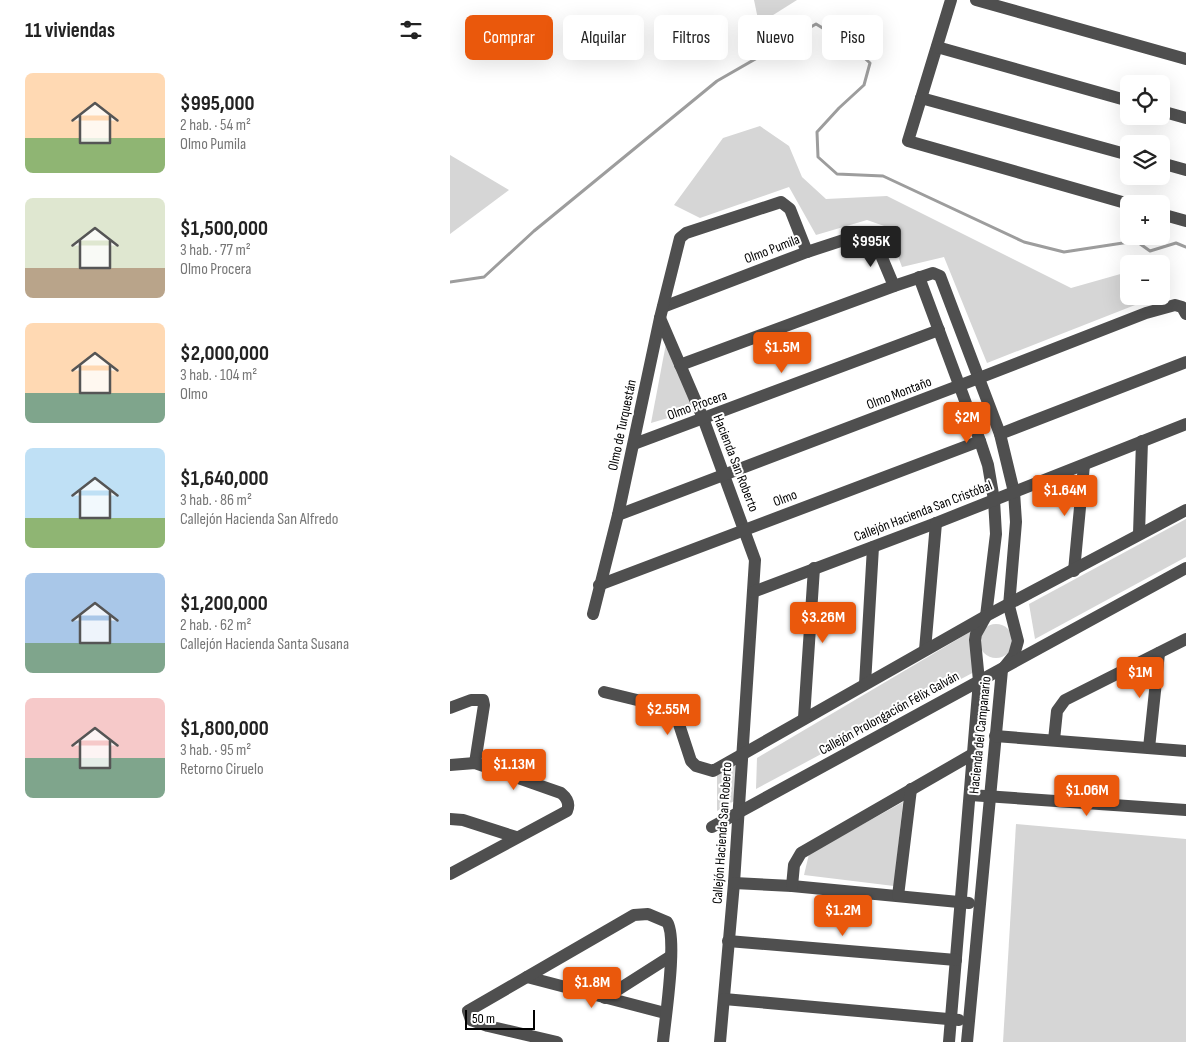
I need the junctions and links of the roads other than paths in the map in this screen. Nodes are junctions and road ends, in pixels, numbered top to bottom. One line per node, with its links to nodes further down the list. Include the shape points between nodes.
1 (951, 0): 3 (street)
2 (976, 0): 4 (street)
3 (937, 47): 5 (street); 6 (street)
4 (1186, 60)
5 (921, 98): 9 (street); 12 (street, via 908,141)
6 (1120, 99)
7 (1170, 114): 8 (street)
8 (1186, 118)
9 (1120, 153)
10 (1170, 166): 11 (street)
11 (1186, 170)
12 (1120, 201)
13 (1170, 217): 14 (street)
14 (1186, 221)
15 (807, 252): 17 (street, Olmo Pumila, via 866,235 875,241); 18 (street, Olmo Pumila); 18 (street, Olmo de Turquestán, via 790,210 780,202 686,233 678,242)
16 (919, 277): 17 (street); 20 (street, Hacienda del Campanario); 23 (street, Hacienda del Campanario, via 933,273 940,276)
17 (894, 286): 22 (street)
18 (661, 312): 22 (street, Hacienda San Roberto); 30 (street, Olmo de Turquestán)
19 (1186, 314): 23 (street, Olmo Montaño, via 1179,306 1166,306)
20 (939, 330): 24 (street, Hacienda del Campanario); 25 (street, Olmo Procera)
21 (1186, 362): 27 (street)
22 (680, 364): 25 (street, Hacienda San Roberto)
23 (979, 378): 24 (street, Olmo Montaño); 27 (street, Hacienda del Campanario)
24 (960, 386): 28 (street, Hacienda del Campanario); 32 (street, Olmo Montaño)
25 (703, 418): 30 (street, Olmo Procera); 32 (street, Hacienda San Roberto)
26 (1186, 424): 29 (street, Callejón Hacienda San Cristóbal)
27 (1000, 434): 33 (street, Hacienda del Campanario)
28 (980, 441): 34 (street, Hacienda del Campanario); 38 (street, Olmo)
29 (1142, 441): 31 (street, Callejón Hacienda San Cristóbal); 39 (street)
30 (634, 444): 36 (street, Olmo de Turquestán)
31 (1084, 465): 33 (street, Callejón Hacienda San Cristóbal); 44 (street)
32 (724, 474): 36 (street, Olmo Montaño); 38 (street, Hacienda San Roberto)
33 (1014, 492): 34 (street, Callejón Hacienda San Cristóbal); 47 (street, Hacienda del Campanario, via 1016,528)
34 (994, 500): 37 (street, Callejón Hacienda San Cristóbal); 49 (street, Hacienda del Campanario, via 996,534)
35 (1186, 510): 39 (street)
36 (618, 515): 45 (street, Olmo de Turquestán)
37 (936, 523): 40 (street, Callejón Hacienda San Cristóbal); 51 (street)
38 (745, 529): 41 (street, Hacienda San Roberto); 45 (street, Olmo)
39 (1139, 534): 44 (street)
40 (873, 546): 42 (street, Callejón Hacienda San Cristóbal); 55 (street)
41 (755, 566): 46 (street, Callejón Hacienda San Roberto)
42 (814, 568): 46 (street, Callejón Hacienda San Cristóbal); 58 (street)
43 (1186, 568): 53 (street, Callejón Prolongación Félix Galván)
44 (1074, 571): 47 (street)
45 (600, 585): 48 (street, Olmo de Turquestán)
46 (753, 592): 64 (street, Callejón Hacienda San Roberto)
47 (1009, 606): 49 (street); 53 (street, Hacienda del Campanario, via 1018,641 1014,655)
48 (593, 614)
49 (986, 616): 51 (street); 54 (street, Hacienda del Campanario, via 975,640)
50 (1186, 639): 52 (street)
51 (925, 650): 55 (street)
52 (1159, 653): 60 (street, via 1065,700 1057,711); 61 (street)
53 (1002, 670): 54 (street, Callejón Prolongación Félix Galván); 59 (street, Hacienda del Campanario)
54 (978, 681): 63 (street, Hacienda del Campanario); 71 (street, Callejón Prolongación Félix Galván)
55 (864, 684): 58 (street)
56 (604, 692): 64 (street, via 674,709 691,762 696,766 718,770)
57 (450, 708): 65 (street, via 483,700)
58 (804, 718): 64 (street)
59 (994, 736): 60 (street); 69 (street, Hacienda del Campanario)
60 (1054, 740): 61 (street)
61 (1149, 748): 62 (street)
62 (1186, 751)
63 (973, 754): 67 (street); 68 (street, Hacienda del Campanario)
64 (742, 755): 71 (street, Callejón Hacienda San Roberto)
65 (475, 763): 66 (street); 74 (street, via 553,790 568,800 567,811)
66 (450, 765)
67 (911, 789): 77 (street, via 801,853 794,865); 78 (street)
68 (970, 795): 69 (street); 79 (street, Hacienda del Campanario)
69 (989, 796): 70 (street); 80 (street, Hacienda del Campanario)
70 (1186, 810)
71 (738, 814): 73 (street, Callejón Prolongación Félix Galván); 76 (street, Callejón Hacienda San Roberto)
72 (450, 819): 74 (street)
73 (712, 827)
74 (516, 837): 75 (street)
75 (450, 874)
76 (734, 883): 77 (street); 81 (street, Callejón Hacienda San Roberto)
77 (792, 886): 78 (street)
78 (898, 896): 79 (street)
79 (961, 902): 80 (street); 83 (street, Hacienda del Campanario)
80 (979, 904): 89 (street, Hacienda del Campanario)
81 (728, 941): 83 (street); 86 (street, Callejón Hacienda San Roberto)
82 (671, 956): 84 (street, via 669,925 658,917 643,913 634,915); 85 (street); 87 (street)
83 (956, 960): 88 (street, Hacienda del Campanario)
84 (527, 977): 85 (street); 90 (street, via 467,1013 471,1020 488,1026)
85 (605, 998): 87 (street)
86 (724, 999): 88 (street); 92 (street, Callejón Hacienda San Roberto)
87 (665, 1013): 91 (street)
88 (950, 1019): 89 (street); 93 (street, Hacienda del Campanario)
89 (969, 1021): 94 (street, Hacienda del Campanario)
90 (557, 1042)
91 (663, 1042)
92 (720, 1042)
93 (949, 1042)
94 (967, 1042)

